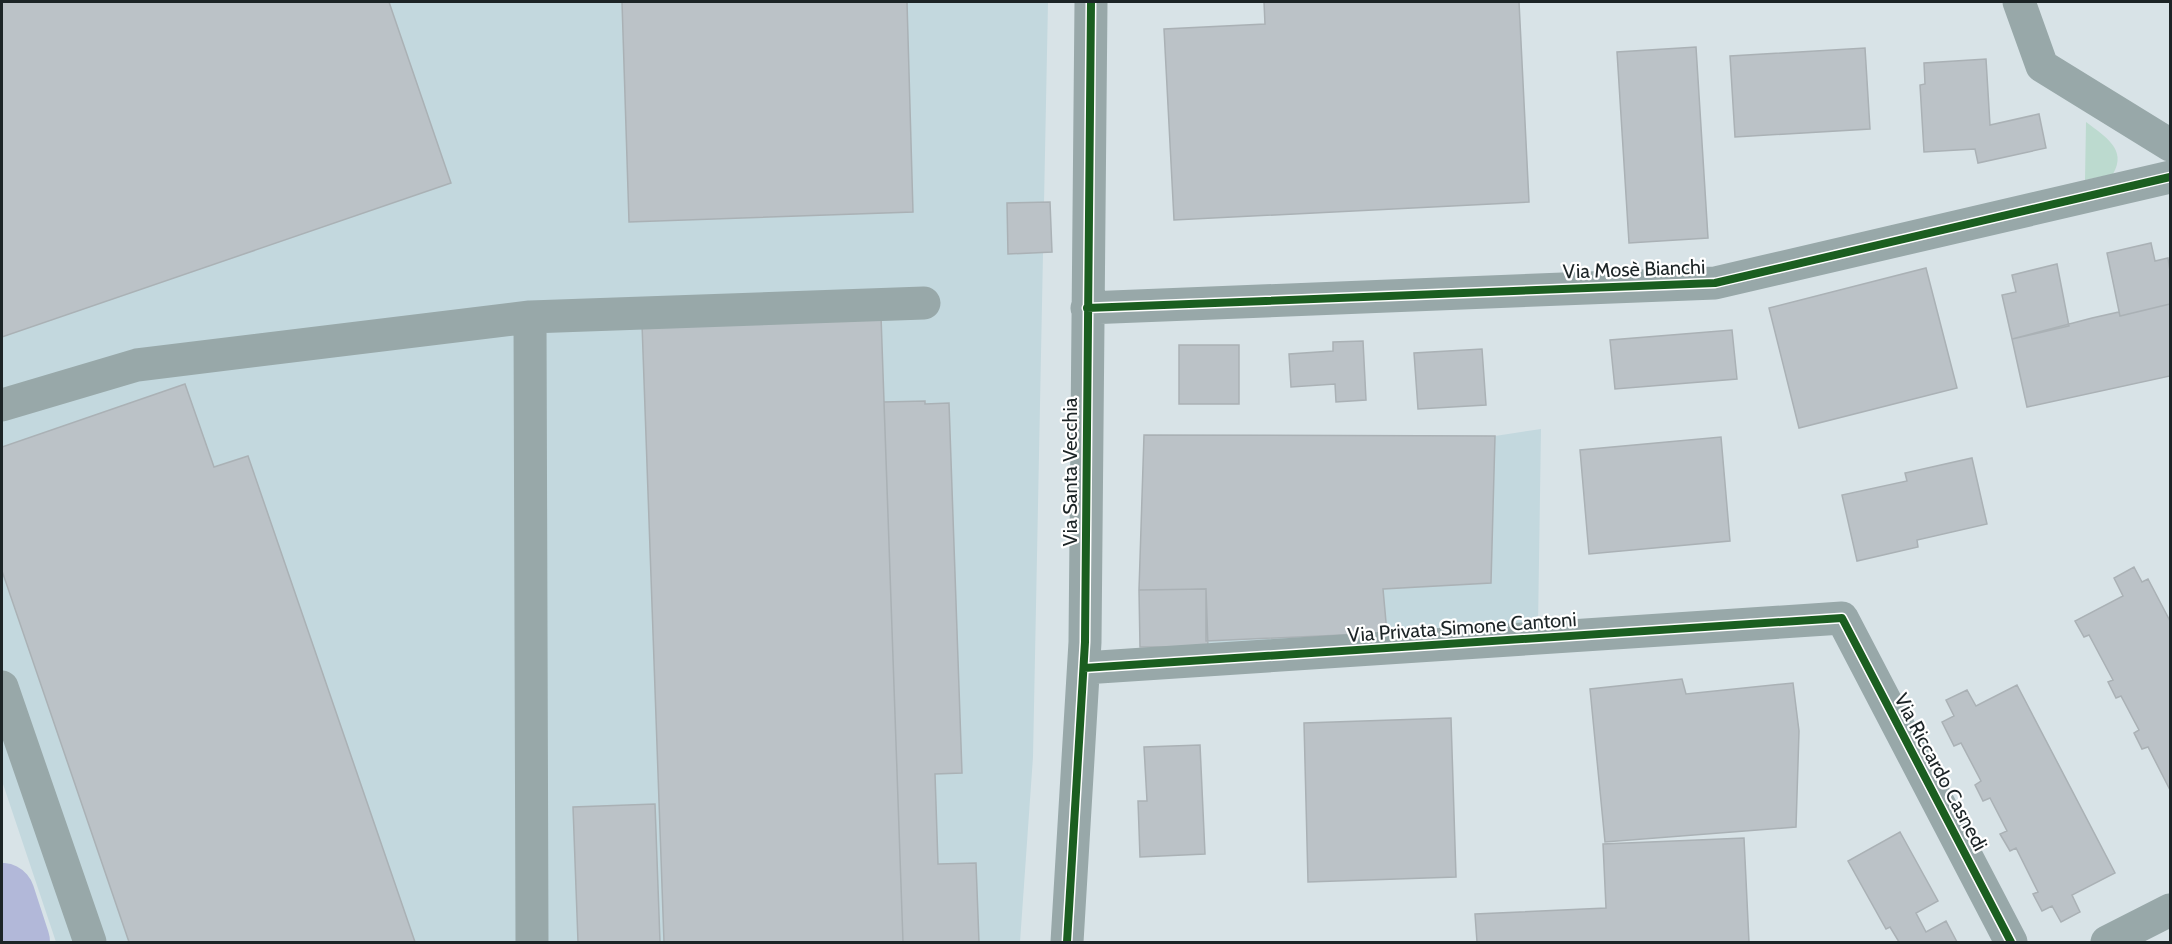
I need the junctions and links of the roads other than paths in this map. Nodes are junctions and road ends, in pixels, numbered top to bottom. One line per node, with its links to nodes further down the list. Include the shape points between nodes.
1 (1091, 2): 6 (street, Via Santa Vecchia)
2 (2019, 2): 3 (street, via 2042,66)
3 (2170, 145)
4 (2170, 177): 6 (street, Via Mosè Bianchi, via 1715,283)
5 (924, 303): 7 (street)
6 (1087, 308): 10 (street, Via Santa Vecchia)
7 (530, 317): 8 (street, via 137,365); 14 (street)
8 (2, 405)
9 (1842, 618): 10 (street, Via Privata Simone Cantoni); 16 (street, Via Riccardo Casnedi)
10 (1084, 668): 15 (street, Via Santa Vecchia)
11 (2, 687): 13 (street)
12 (2170, 910): 17 (street)
13 (90, 942)
14 (532, 942)
15 (1067, 942)
16 (2011, 942)
17 (2107, 942)

